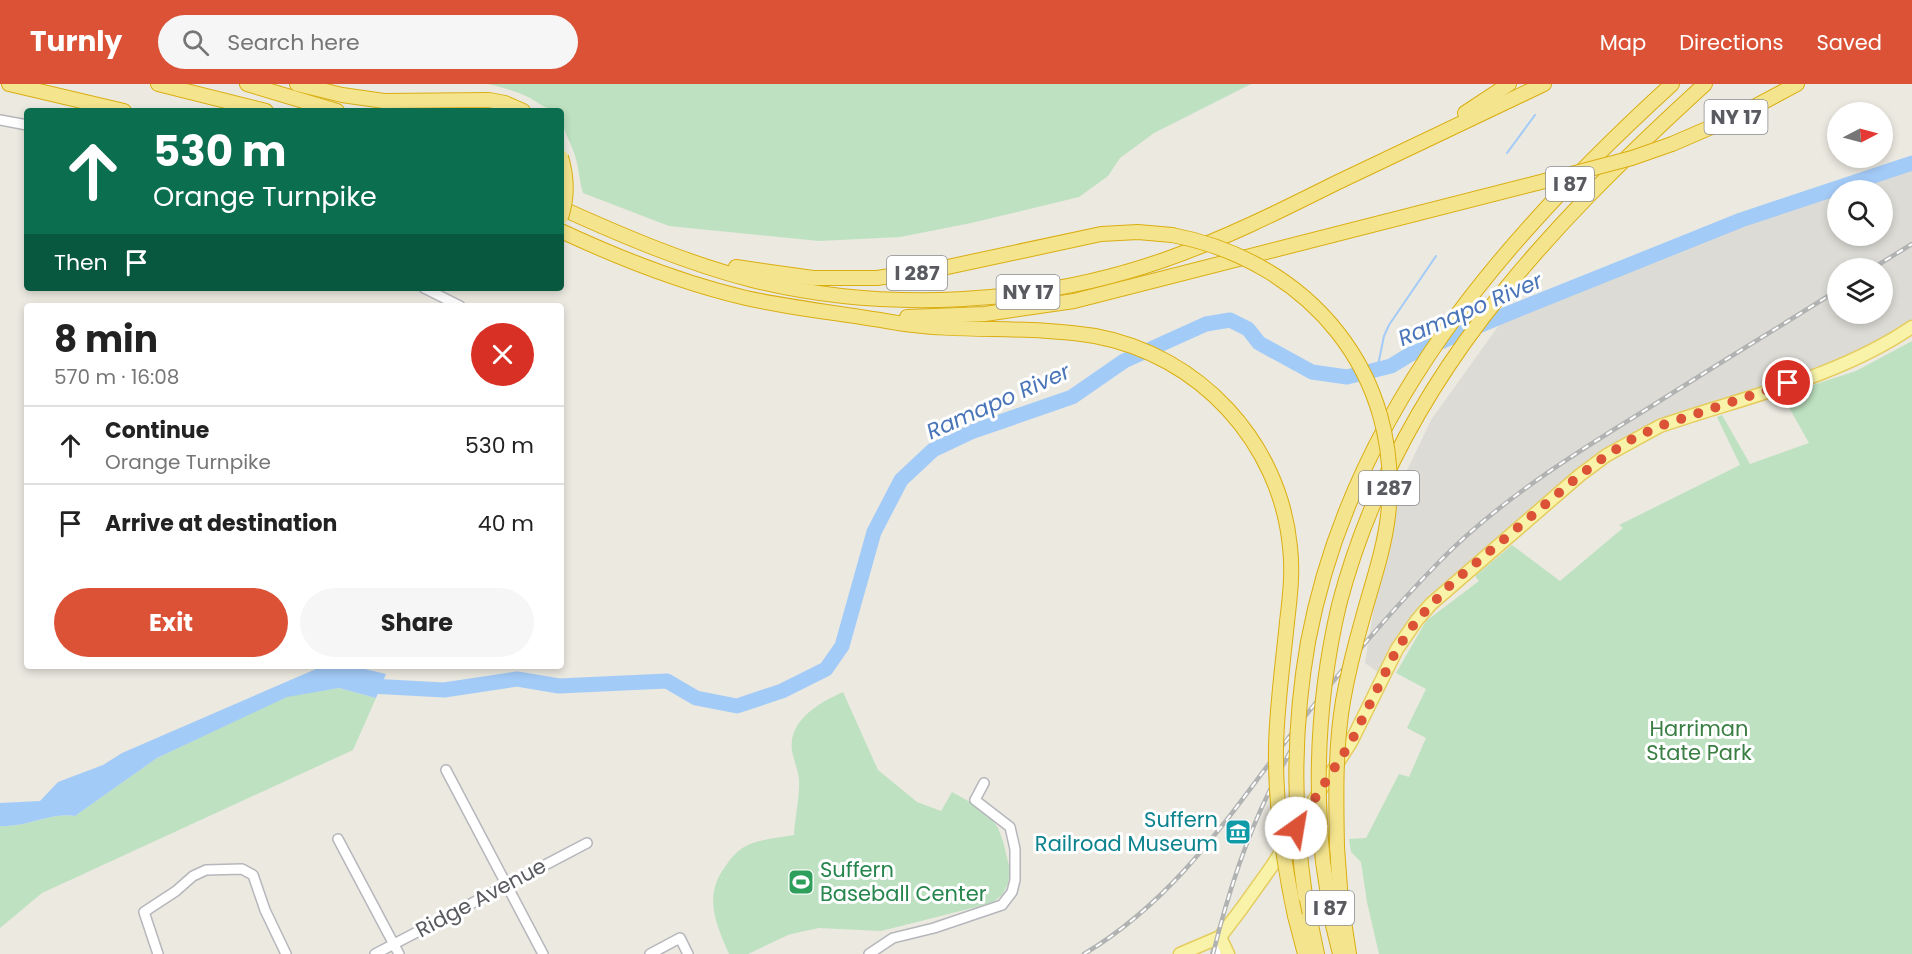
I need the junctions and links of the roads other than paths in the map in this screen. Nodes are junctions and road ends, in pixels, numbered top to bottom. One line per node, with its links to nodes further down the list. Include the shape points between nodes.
1 (9, 84): 10 (highway)
2 (158, 84): 11 (highway)
3 (247, 84): 12 (highway)
4 (297, 84): 13 (highway, via 370,100 489,100)
5 (1509, 84): 16 (highway)
6 (1544, 84): 16 (highway, NY 17)
7 (1672, 84): 45 (highway, I 87, bridge, via 1572,182 1475,290 1412,380 1380,434 1344,515 1323,578 1300,699 1298,832)
8 (1705, 84): 46 (highway, I 87, bridge, via 1608,176 1478,323 1434,387 1381,484 1339,605 1326,665 1320,723 1318,787 1323,862)
9 (1797, 84): 24 (highway, NY 17, bridge, via 1737,116 1632,158 1074,301 985,314)
10 (111, 108)
11 (254, 108)
12 (327, 108)
13 (516, 108)
14 (0, 120): 15 (street)
15 (24, 124)
16 (1377, 164): 21 (highway, NY 17, via 1243,228 1164,260 1098,279 1013,294 925,300 837,295 752,280)
17 (564, 170): 18 (highway, bridge)
18 (564, 203)
19 (564, 209): 21 (highway, I 287)
20 (564, 232): 24 (highway, I 287, via 653,270 716,290 811,310)
21 (660, 250): 47 (highway, I 287, bridge, via 790,276 856,279 922,272 1101,234 1138,232 1172,235 1221,247 1288,283 1312,303 1333,326 1366,378 1389,468 1383,544 1354,650 1337,766 1337,847)
22 (430, 291): 23 (street)
23 (454, 303)
24 (875, 318): 44 (highway, I 287, bridge, via 923,326 1061,332 1122,342 1187,373 1211,391 1253,441 1281,501 1290,548 1291,582 1277,722 1276,778 1283,853)
25 (1912, 327): 31 (main road, via 1832,369 1660,426 1607,455 1431,604 1397,649 1351,742 1272,866)
26 (446, 770): 30 (street)
27 (984, 783): 40 (street, via 975,800 1010,827 1015,849 1012,892 1002,905 893,938)
28 (338, 839): 32 (street)
29 (587, 843): 30 (street, Ridge Avenue)
30 (506, 884): 32 (street, Ridge Avenue); 37 (street)
31 (1220, 937): 41 (main road); 42 (street); 43 (main road)
32 (394, 944): 35 (street, Ridge Avenue); 36 (street)
33 (158, 954): 34 (street, via 144,912 193,876 215,868 242,869 253,875)
34 (286, 954)
35 (375, 954)
36 (399, 954)
37 (543, 954)
38 (650, 954): 39 (street, via 680,938)
39 (688, 954)
40 (868, 954)
41 (1180, 954)
42 (1216, 954)
43 (1228, 954)
44 (1305, 954)
45 (1317, 954)
46 (1340, 954)
47 (1349, 954)

